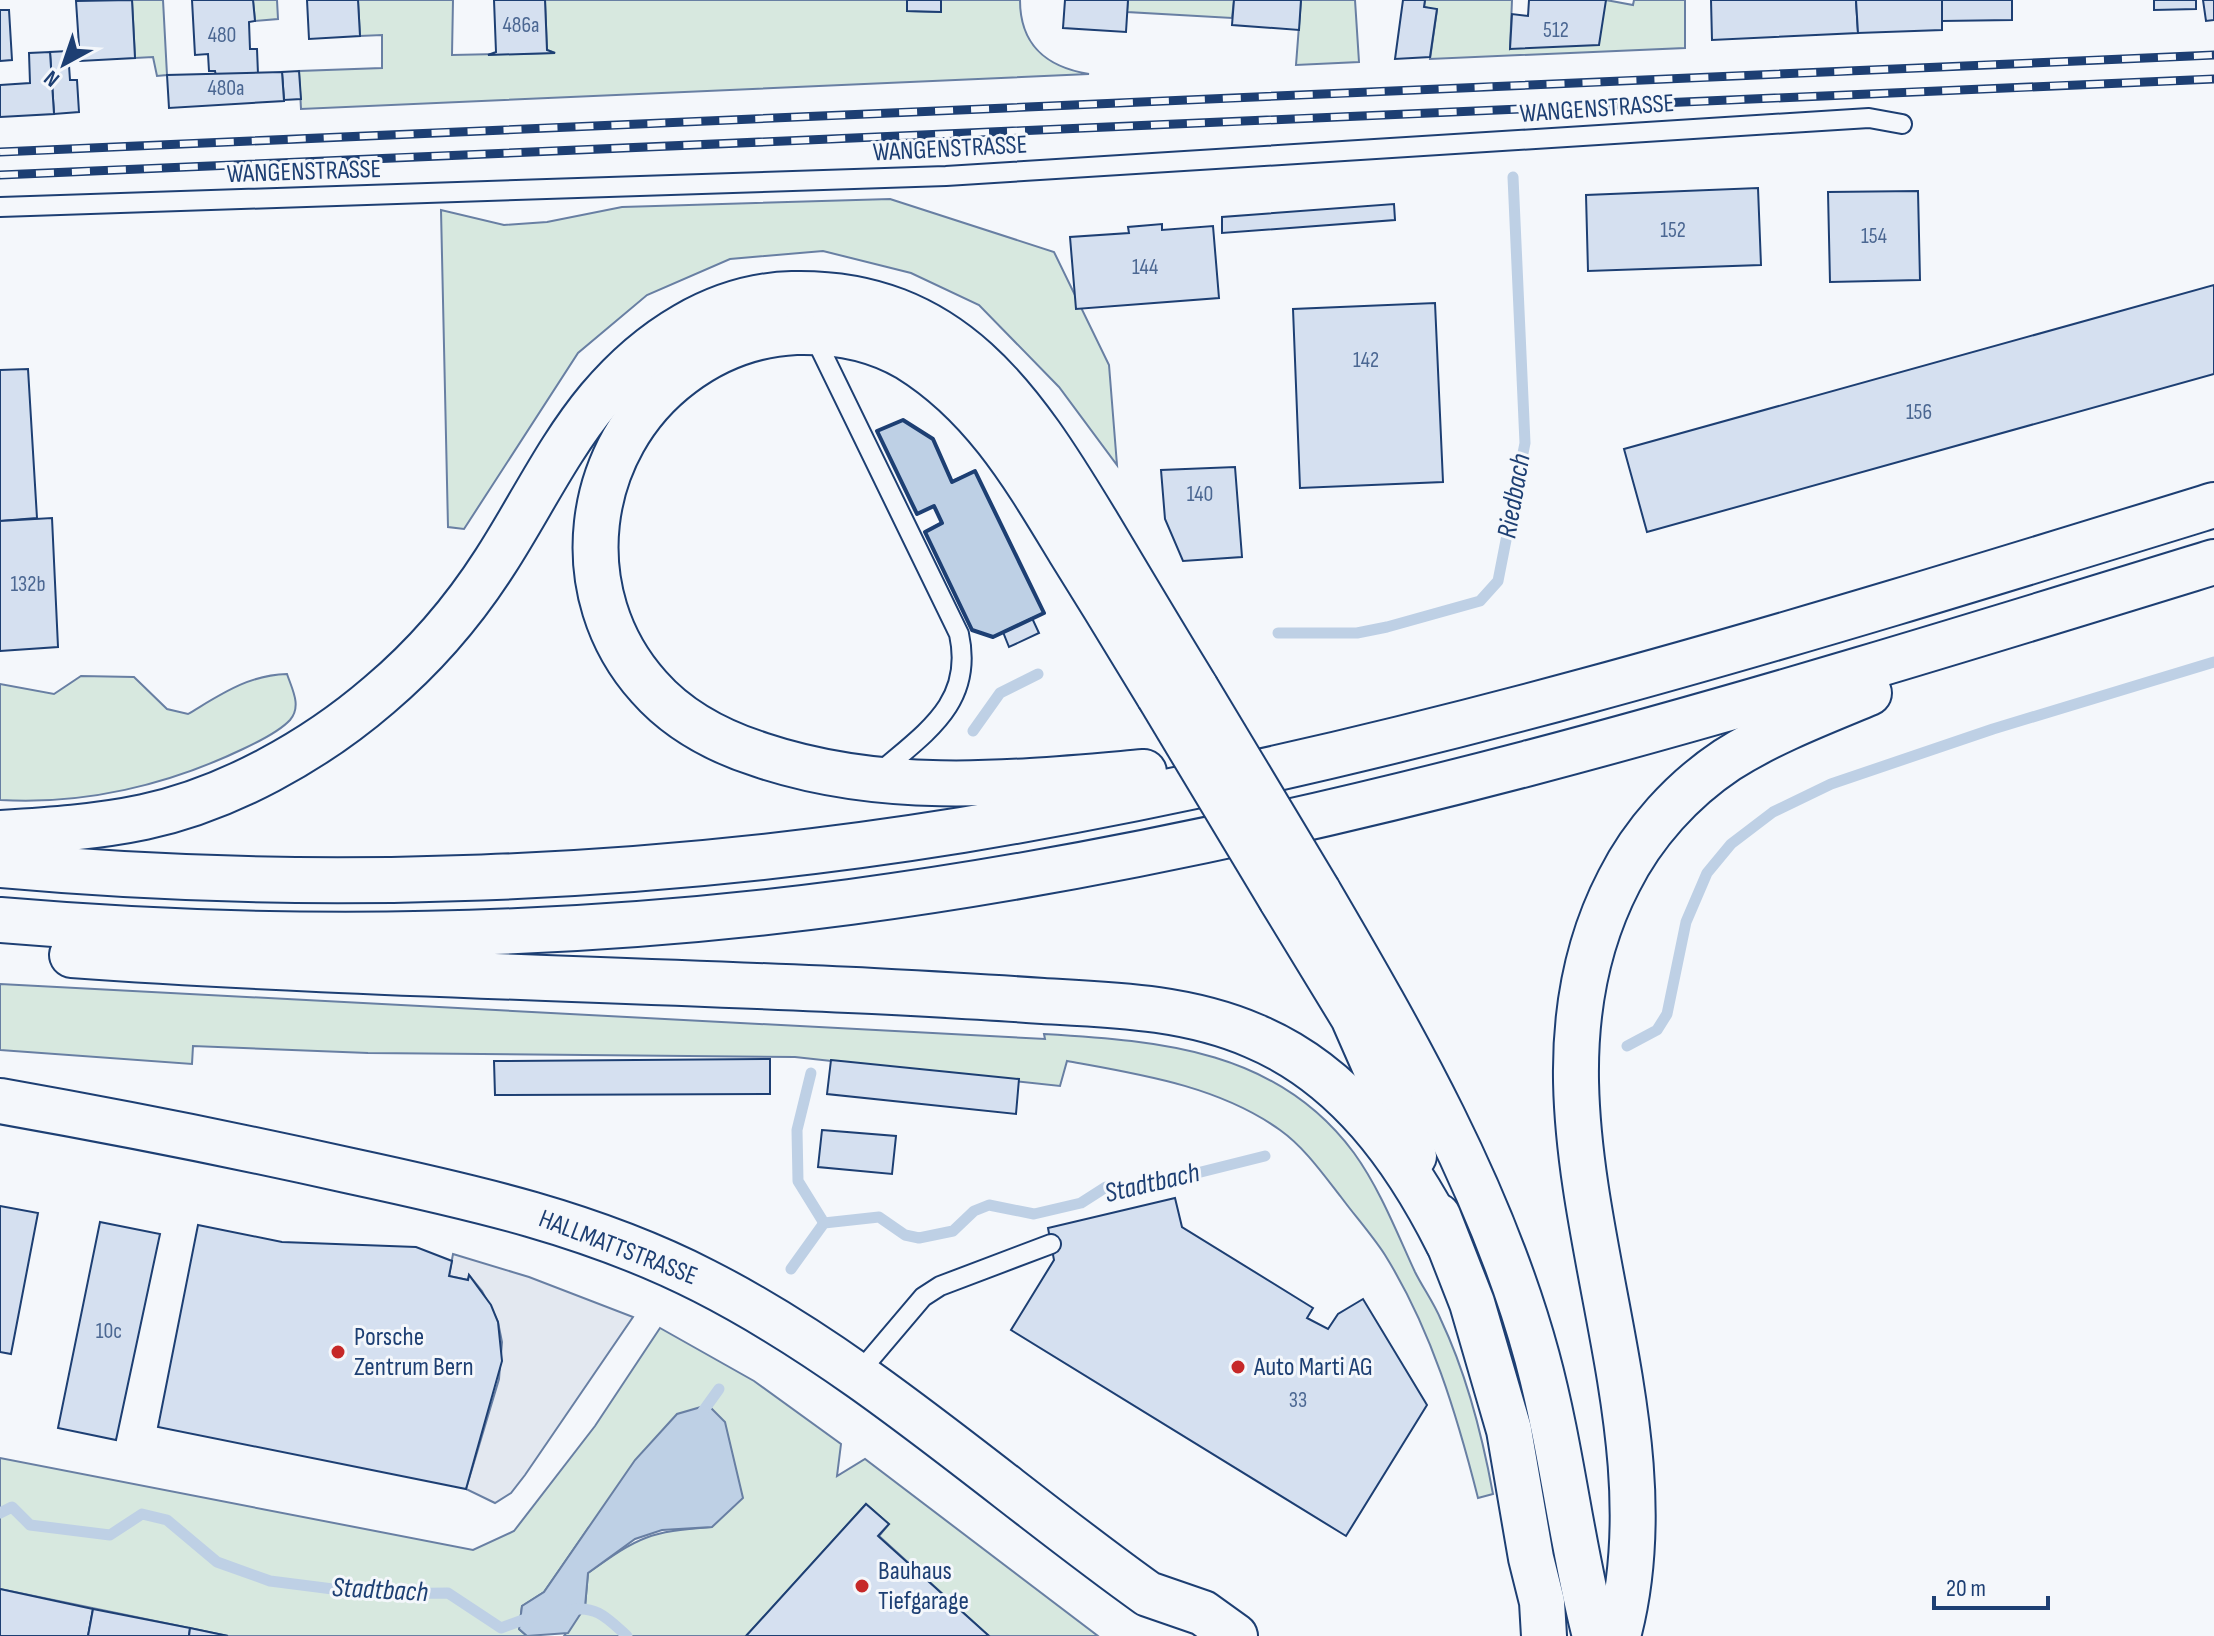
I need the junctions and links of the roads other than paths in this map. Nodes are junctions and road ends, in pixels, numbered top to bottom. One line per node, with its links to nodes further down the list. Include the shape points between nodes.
1 (1902, 124): 2 (lane, WANGENSTRASSE, via 1869,118 946,176)
2 (0, 207)
3 (811, 332): 7 (main road, via 862,339 904,356 948,386 988,425); 9 (lane, via 959,634 965,660 956,696 933,726); 9 (main road, via 768,335 727,347 688,369 650,401 611,461 597,509 595,560 605,609 622,649 666,704 701,728 758,754)
4 (2214, 505): 8 (main road, via 1755,644)
5 (2214, 562): 6 (main road)
6 (2067, 607): 13 (main road, via 1769,697 1431,789 1168,849 968,885 733,915 472,932 236,933); 26 (main road, via 1780,731 1726,761 1667,810 1629,862 1602,913 1583,973 1576,1027 1577,1083 1583,1164 1615,1342 1631,1480 1630,1591)
7 (1178, 692): 10 (main road, via 1039,432 993,374 945,334 902,312 845,296 784,294 707,314 639,358 585,417 496,561 445,630 377,697 322,738 242,781 148,816); 12 (main road, bridge)
8 (1342, 754): 9 (main road, via 995,784); 11 (main road, via 957,831 642,868 335,880)
9 (871, 780)
10 (0, 833)
11 (0, 865)
12 (1300, 895): 16 (main road); 25 (main road, via 1381,999 1448,1128 1514,1288 1555,1425)
13 (0, 920)
14 (0, 940): 16 (main road, via 40,953 215,966 897,992 1183,1013 1254,1036 1320,1074 1387,1143)
15 (0, 1101): 18 (main road, HALLMATTSTRASSE, via 431,1188 588,1231 707,1282)
16 (1448, 1243): 19 (main road, via 1506,1416)
17 (1051, 1244): 18 (lane, via 923,1297)
18 (856, 1376): 20 (main road, HALLMATTSTRASSE)
19 (1531, 1558): 23 (main road, via 1524,1604); 24 (main road)
20 (1148, 1594): 21 (main road, HALLMATTSTRASSE); 22 (main road, HALLMATTSTRASSE, via 1203,1613)
21 (1177, 1636)
22 (1235, 1636)
23 (1512, 1636)
24 (1544, 1636)
25 (1595, 1636)
26 (1618, 1636)

